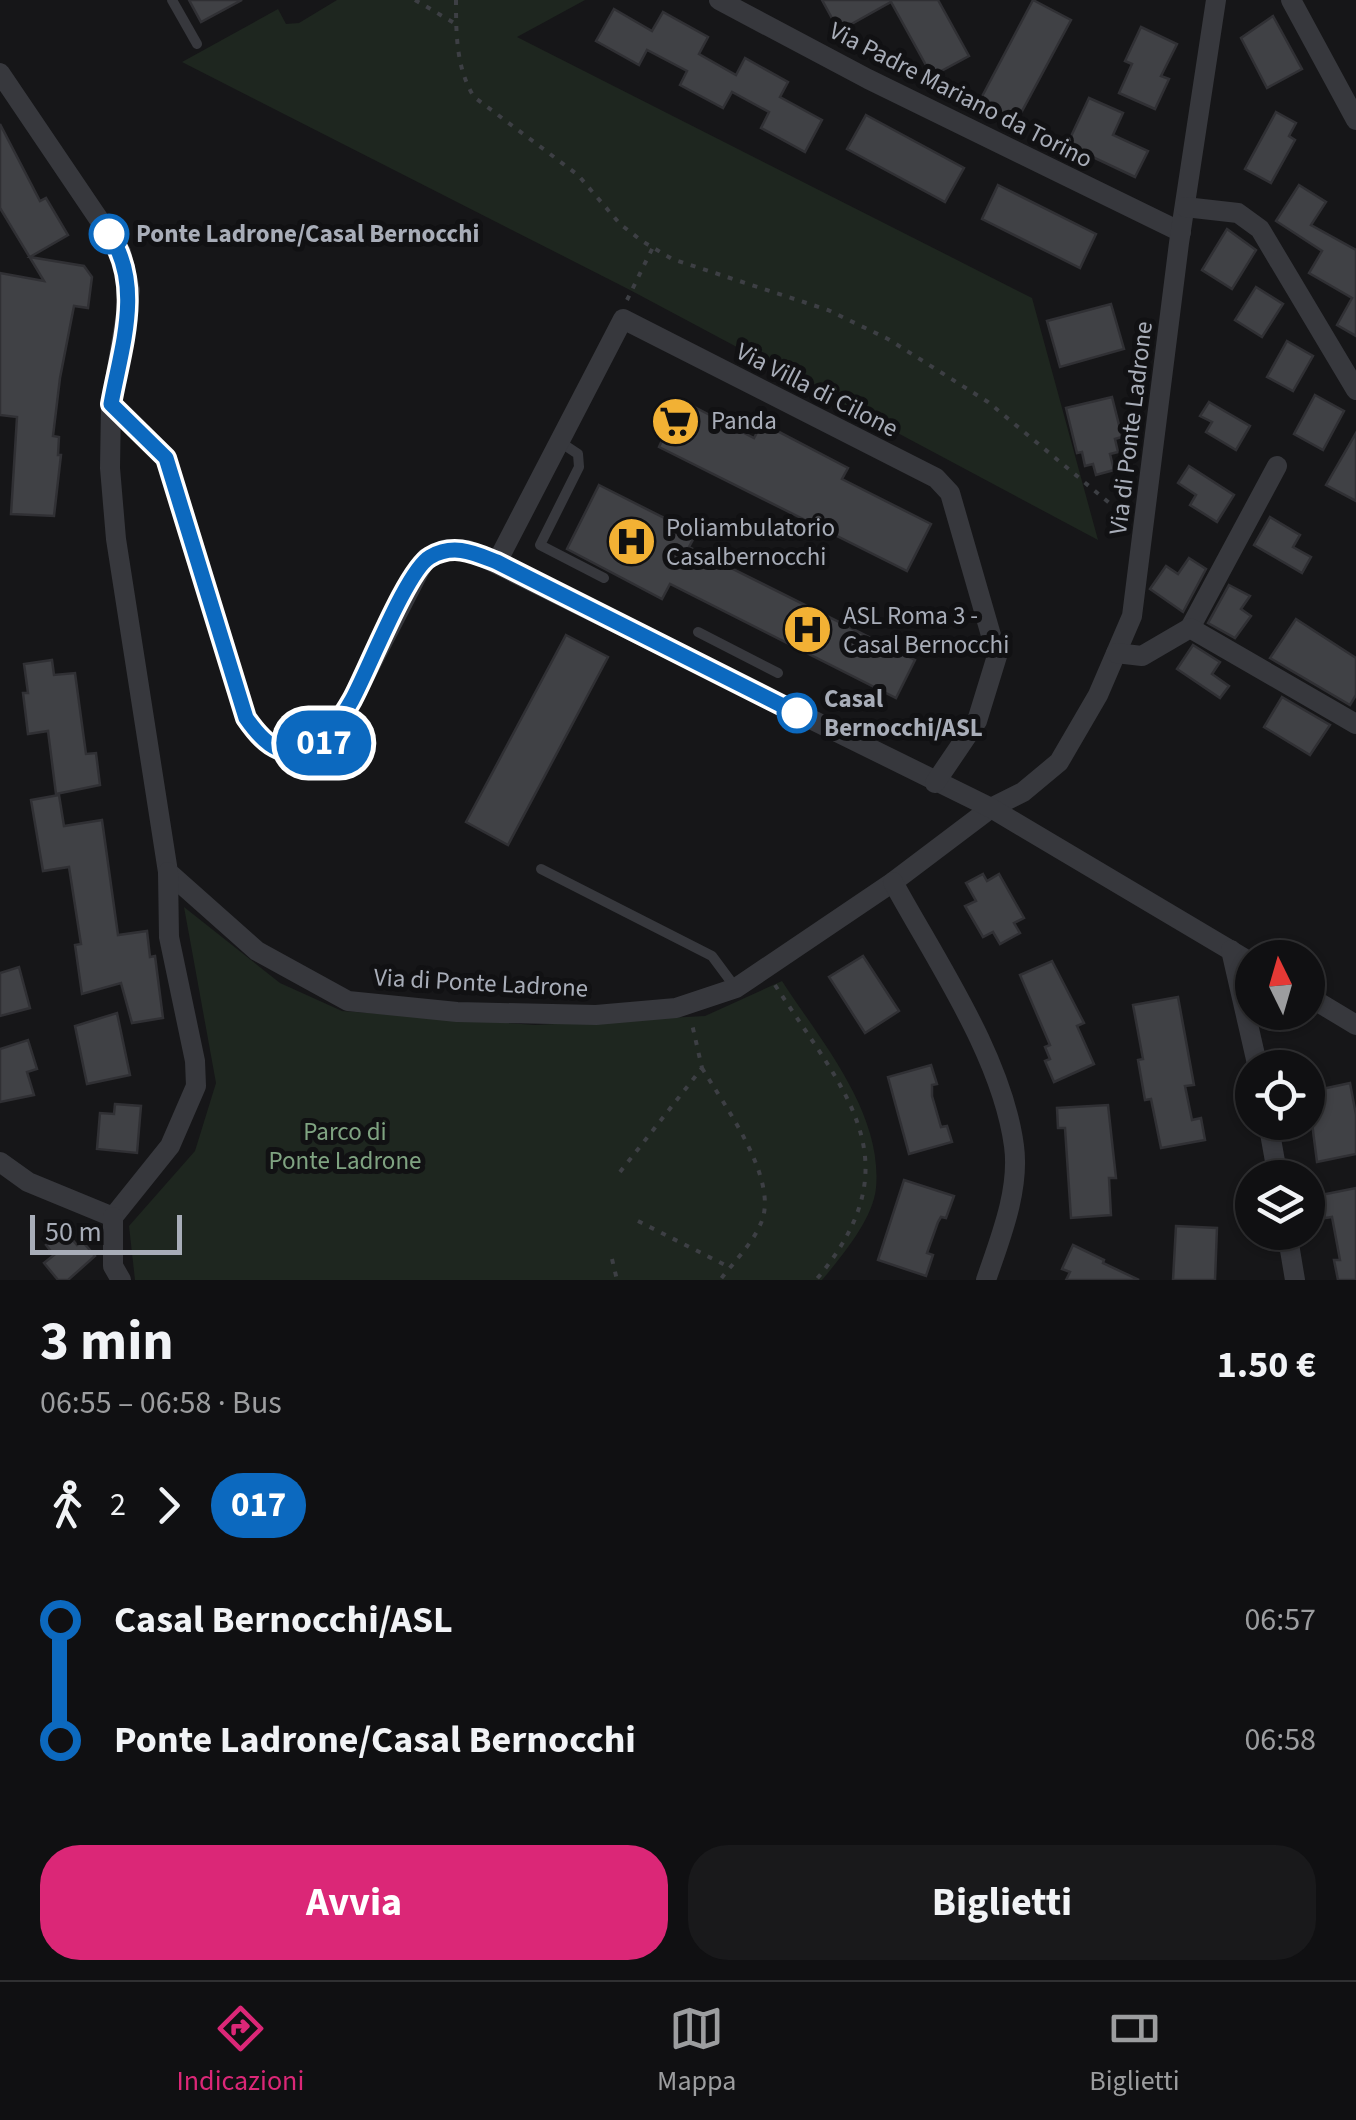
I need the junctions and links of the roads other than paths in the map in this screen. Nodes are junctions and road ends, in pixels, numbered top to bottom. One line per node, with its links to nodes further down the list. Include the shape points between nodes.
1 (172, 0): 5 (lane)
2 (719, 0): 9 (street, Via Padre Mariano da Torino)
3 (1216, 0): 8 (street, Via di Ponte Ladrone)
4 (1291, 0): 7 (street)
5 (197, 44)
6 (0, 72): 11 (street, via 121,252 130,290)
7 (1356, 120)
8 (1185, 207): 9 (street, Via di Ponte Ladrone); 10 (street, via 1238,214 1260,228)
9 (1181, 232): 18 (street, Via di Ponte Ladrone, via 1132,616)
10 (1356, 390)
11 (111, 404): 14 (street, via 166,458 246,718 262,742 294,755 322,746 426,558 468,550); 24 (street, via 116,539)
12 (560, 442): 14 (street); 15 (lane, via 578,454 579,467 540,545); 21 (street, Via Villa di Cilone, via 623,320 936,478 950,493 996,656 977,721)
13 (1277, 466): 16 (street)
14 (497, 562): 21 (street)
15 (604, 578)
16 (1190, 628): 18 (street, via 1142,656); 20 (street)
17 (698, 632): 19 (lane)
18 (1116, 654): 22 (street, Via di Ponte Ladrone, via 1059,762)
19 (778, 674)
20 (1356, 724)
21 (935, 783): 22 (street)
22 (992, 808): 25 (street, Via di Ponte Ladrone); 26 (street)
23 (541, 869): 28 (lane, via 712,956)
24 (168, 872): 28 (street, Via di Ponte Ladrone, via 257,950 348,1001 596,1015 687,1004); 33 (street, via 168,937 196,1086 170,1146)
25 (893, 882): 28 (street, Via di Ponte Ladrone); 36 (street, via 991,1065 1014,1148 1007,1218)
26 (1232, 950): 27 (street); 31 (street)
27 (1235, 952)
28 (736, 988)
29 (1325, 1006): 30 (street)
30 (1356, 1025)
31 (1254, 1050)
32 (0, 1162): 33 (street, via 28,1182)
33 (113, 1217): 35 (street, via 113,1266)
34 (1290, 1250): 37 (street)
35 (121, 1280)
36 (986, 1280)
37 (1295, 1280)

